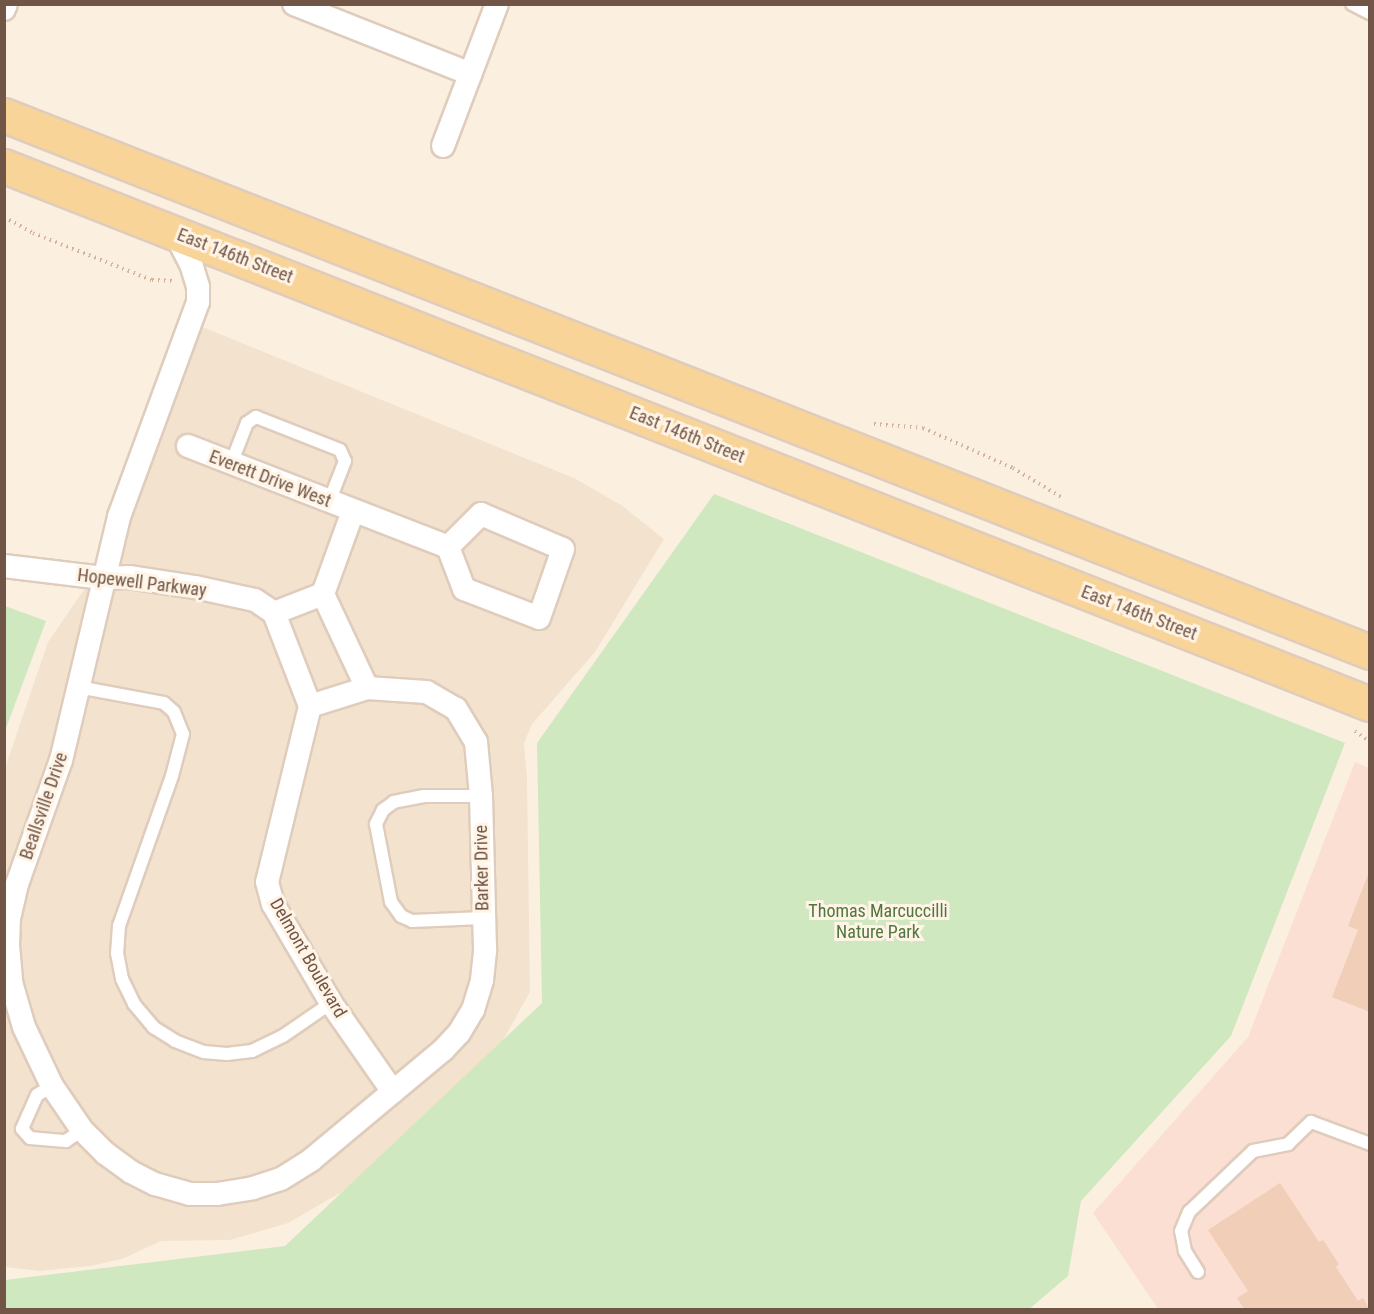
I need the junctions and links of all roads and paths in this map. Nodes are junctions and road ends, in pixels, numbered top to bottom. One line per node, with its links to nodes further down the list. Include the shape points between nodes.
1 (6, 4): 5 (street)
2 (294, 4): 7 (street)
3 (497, 4): 7 (street)
4 (1352, 4): 6 (lane)
5 (4, 9)
6 (1370, 14)
7 (471, 74): 9 (street)
8 (4, 115): 23 (main road)
9 (443, 146)
10 (4, 166): 12 (main road, East 146th Street)
11 (4, 217): 13 (path, via 33,233 152,280)
12 (175, 233): 20 (street, Beallsville Drive, via 192,267 198,302 119,517); 26 (main road, East 146th Street)
13 (177, 281)
14 (188, 446): 15 (street, Everett Drive West)
15 (231, 464): 16 (street, Everett Drive West); 16 (lane, via 247,423 256,417 340,450 345,461)
16 (329, 502): 17 (street, Everett Drive West)
17 (353, 511): 18 (street, Everett Drive West); 21 (street)
18 (448, 547): 18 (street, via 464,589 539,618 563,549 481,514)
19 (4, 566): 20 (street, Hopewell Parkway)
20 (103, 578): 22 (street, Hopewell Parkway, via 129,577 195,587 255,600); 24 (street, Beallsville Drive)
21 (323, 594): 22 (street); 25 (street)
22 (274, 613): 27 (street)
23 (1370, 652)
24 (78, 687): 30 (lane, via 164,704 174,712 183,734 119,926 117,953 122,979 134,1004 153,1027 175,1041 204,1052 227,1054 252,1051 283,1036); 31 (street, Beallsville Drive, via 61,760 17,884 9,918 11,982 24,1027)
25 (367, 688): 27 (street); 28 (street, Barker Drive, via 426,692 456,709 476,742)
26 (1367, 703)
27 (310, 706): 30 (street, Delmont Boulevard, via 267,882 273,904)
28 (481, 796): 29 (street, Barker Drive); 29 (lane, via 423,796 393,802 382,810 376,824 391,902 401,916 412,921)
29 (483, 918): 32 (street, Barker Drive, via 482,980 472,1010 443,1050)
30 (331, 1003): 32 (street, Delmont Boulevard)
31 (52, 1086): 33 (street, Beallsville Drive); 33 (lane, via 37,1095 22,1129 30,1138 66,1141)
32 (393, 1092): 33 (street, Beallsville Drive, via 281,1179 217,1194 190,1194 155,1184 131,1172)
33 (82, 1130)
34 (1370, 1144): 35 (lane, via 1311,1122 1288,1144 1253,1151 1189,1212 1181,1231 1185,1251)
35 (1198, 1272)

